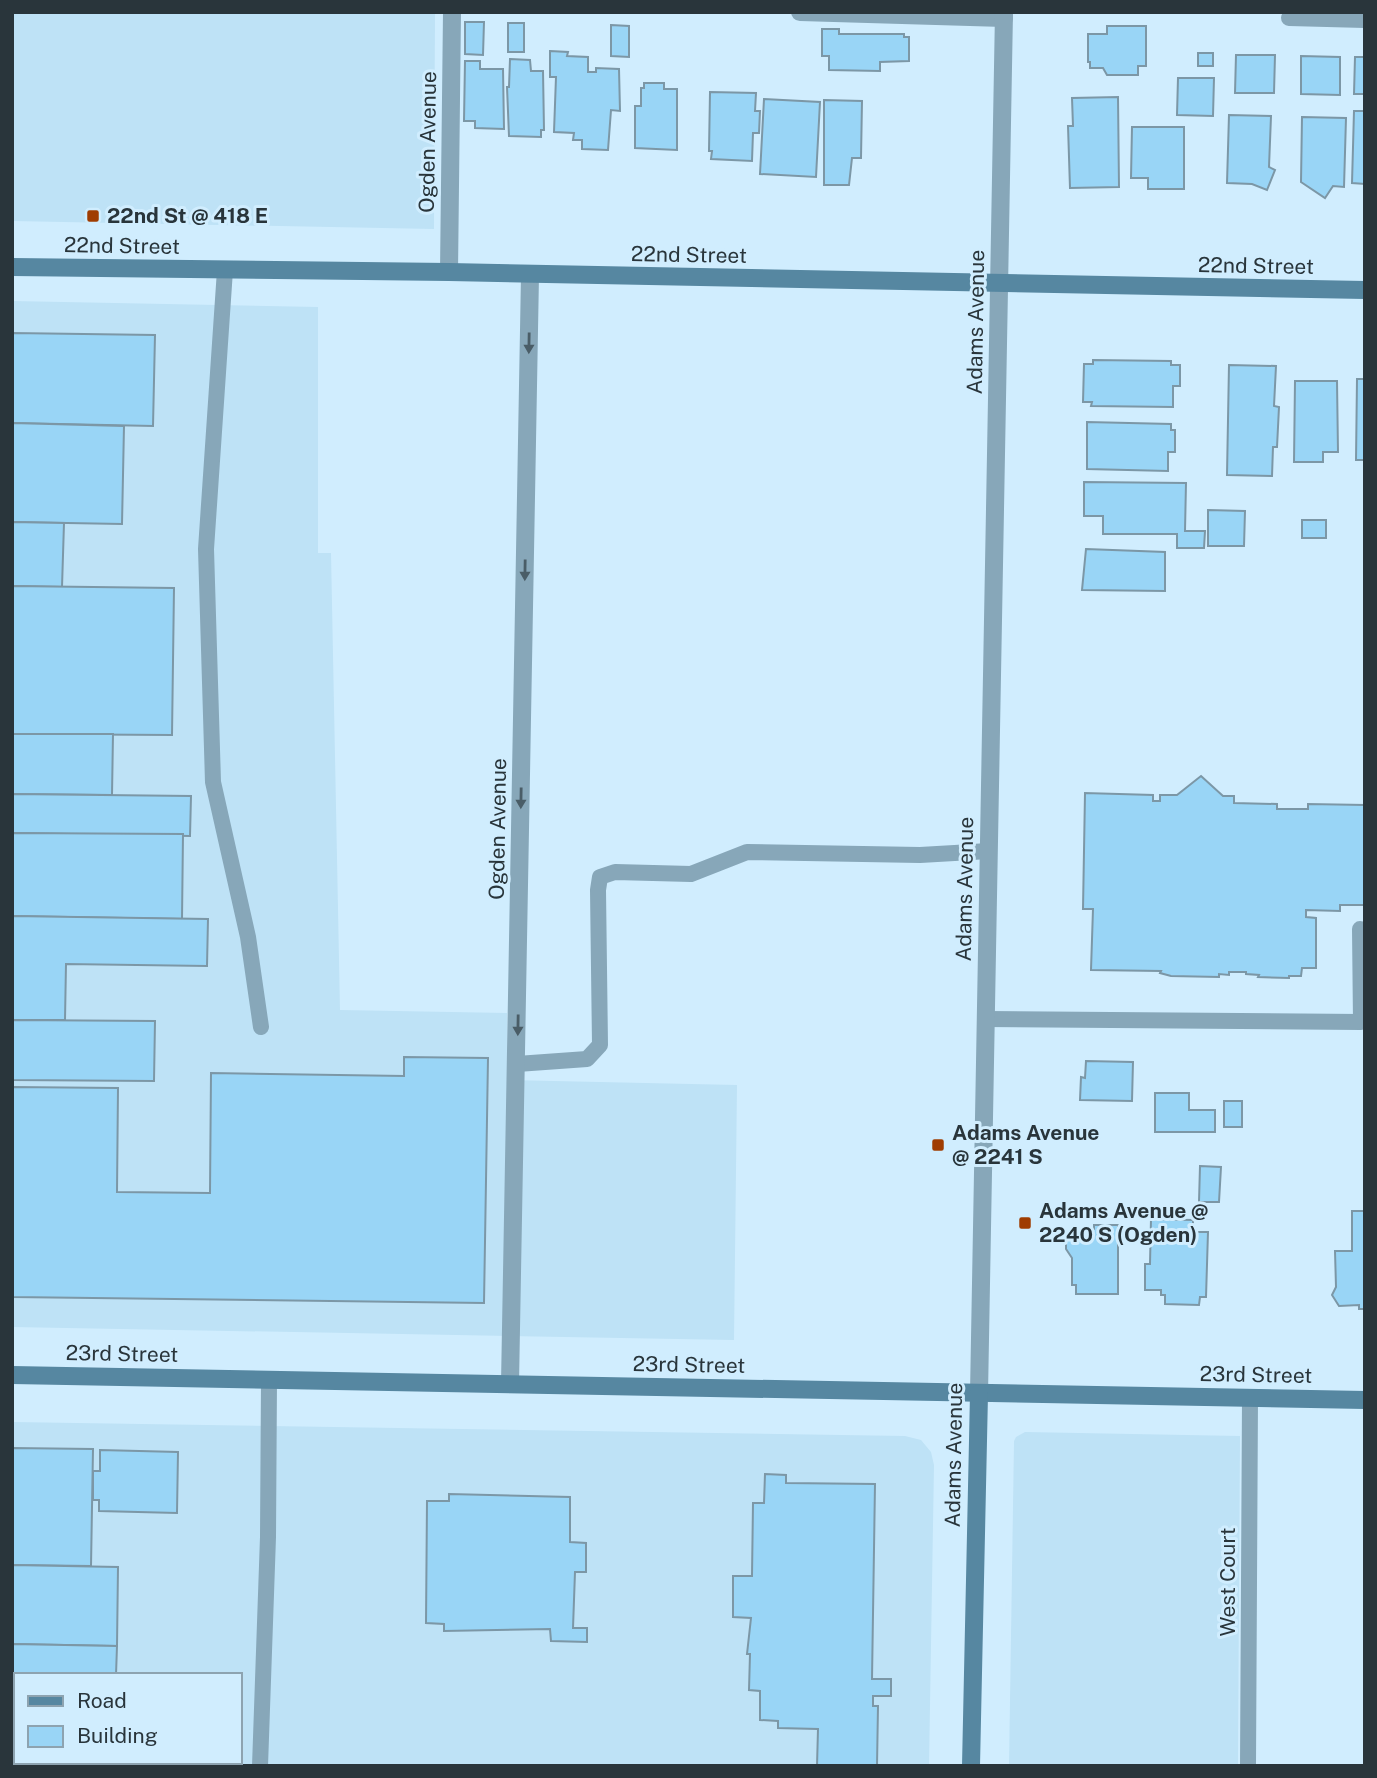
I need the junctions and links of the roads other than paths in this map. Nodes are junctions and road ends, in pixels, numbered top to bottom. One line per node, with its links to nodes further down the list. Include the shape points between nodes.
1 (453, 12): 8 (street, Ogden Avenue)
2 (800, 12): 3 (street)
3 (1004, 15): 10 (street, Adams Avenue)
4 (1290, 18): 5 (lane)
5 (1365, 20)
6 (12, 267): 7 (street, 22nd Street)
7 (226, 270): 8 (street, 22nd Street); 15 (lane, via 206,549 213,782 248,937)
8 (449, 272): 9 (street, 22nd Street)
9 (530, 275): 10 (street, 22nd Street); 16 (street, Ogden Avenue, one-way to 16)
10 (1000, 285): 11 (street, 22nd Street); 12 (street, Adams Avenue)
11 (1365, 290)
12 (989, 851): 14 (street, Adams Avenue); 16 (lane, via 920,855 747,852 691,874 615,872 600,877 600,1045 587,1059)
13 (1360, 929): 14 (lane, via 1361,1023)
14 (985, 1019): 20 (street, Adams Avenue)
15 (261, 1027)
16 (517, 1063): 19 (street, Ogden Avenue)
17 (12, 1375): 18 (street, 23rd Street)
18 (269, 1380): 19 (street, 23rd Street); 23 (lane)
19 (510, 1384): 20 (street, 23rd Street)
20 (979, 1394): 21 (street, 23rd Street); 24 (street, Adams Avenue)
21 (1250, 1398): 22 (street, 23rd Street); 25 (lane, West Court)
22 (1365, 1400)
23 (260, 1766)
24 (971, 1766)
25 (1248, 1766)

